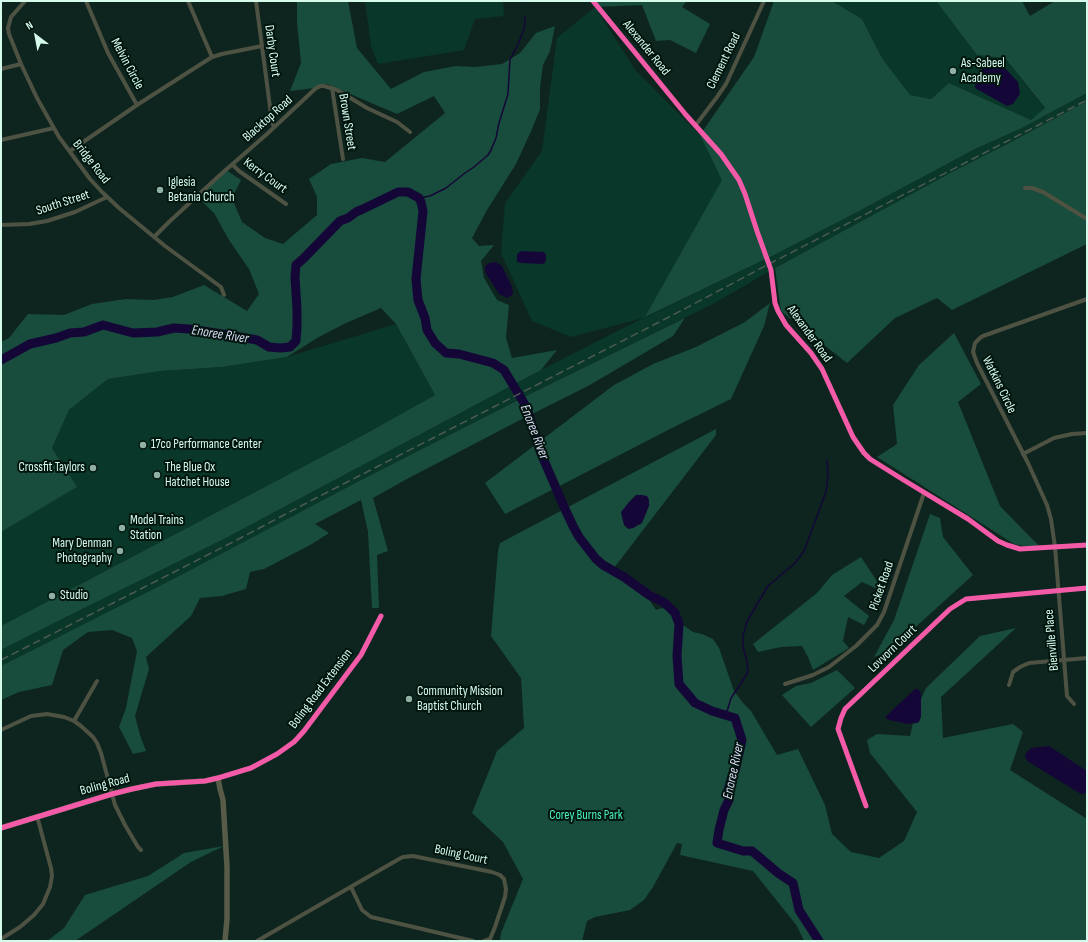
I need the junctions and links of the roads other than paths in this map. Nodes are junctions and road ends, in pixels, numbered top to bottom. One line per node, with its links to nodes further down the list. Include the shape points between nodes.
1 (24, 1): 9 (street, Bridge Road, via 11,17 8,28)
2 (86, 1): 12 (street, Melvin Circle, via 108,53)
3 (188, 1): 8 (street)
4 (256, 1): 7 (street, Darby Court)
5 (593, 1): 13 (street, Alexander Road)
6 (764, 1): 13 (street, Clement Road, via 726,84)
7 (262, 46): 8 (street); 14 (street, Darby Court)
8 (212, 57): 12 (street)
9 (21, 64): 10 (street); 15 (street, Bridge Road)
10 (1, 69)
11 (332, 88): 14 (street, Blacktop Road, via 318,87); 16 (street, via 397,122); 19 (street, Brown Street)
12 (137, 105): 18 (street, Melvin Circle)
13 (695, 126): 31 (street, Alexander Road, via 720,154 743,187 771,270 778,311 786,325 822,369 856,442 870,459)
14 (274, 127): 20 (street, Blacktop Road)
15 (54, 128): 17 (street); 18 (street, Bridge Road)
16 (410, 132)
17 (1, 140)
18 (70, 151): 22 (street, Bridge Road)
19 (343, 159)
20 (233, 165): 23 (street, Kerry Court); 26 (street, Blacktop Road)
21 (1026, 188): 24 (street, via 1042,192)
22 (107, 197): 25 (street, South Street, via 75,212 47,221); 26 (street, Bridge Road)
23 (286, 204)
24 (1087, 218)
25 (1, 225)
26 (154, 237): 27 (street, Bridge Road, via 221,287)
27 (224, 295)
28 (1087, 299): 30 (street, Watkins Circle, via 983,336 974,346 976,363)
29 (1087, 433): 30 (street, via 1054,438)
30 (1023, 454): 33 (street, Watkins Circle, via 1047,505)
31 (924, 493): 33 (street, Alexander Road, via 1007,546 1020,549); 40 (street, Picket Road, via 884,612 877,625 829,667)
32 (1087, 545): 33 (street, Alexander Road)
33 (1055, 547): 35 (street, Bienville Place)
34 (1087, 588): 35 (street, Lovvorn Court)
35 (1058, 590): 38 (street, Bienville Place); 47 (street, Lovvorn Court, via 966,599 950,609 845,709 838,729)
36 (382, 616): 45 (street, Boling Road Extension, via 361,655 299,737 260,764)
37 (1087, 658): 38 (street)
38 (1064, 660): 41 (street, via 1029,663 1020,667 1013,672); 42 (street, Bienville Place, via 1067,696)
39 (97, 680): 43 (street)
40 (785, 684)
41 (1009, 685)
42 (1074, 704)
43 (74, 721): 44 (street, via 52,714 42,714); 46 (street, via 97,743)
44 (1, 730)
45 (218, 778): 46 (street, Boling Road, via 156,784); 53 (street, via 223,800 227,867 227,919)
46 (112, 794): 48 (street, Boling Road); 50 (street, via 125,825)
47 (866, 806)
48 (37, 816): 49 (street, Boling Road); 52 (street, via 51,868 50,887 43,904 34,915)
49 (1, 828)
50 (141, 850)
51 (351, 887): 54 (street, Boling Court); 55 (street, via 362,910 370,917); 56 (street, Boling Court, via 408,856 498,873 505,881 505,897 496,927 490,939)
52 (1, 940)
53 (224, 941)
54 (257, 941)
55 (473, 941)
56 (484, 941)

